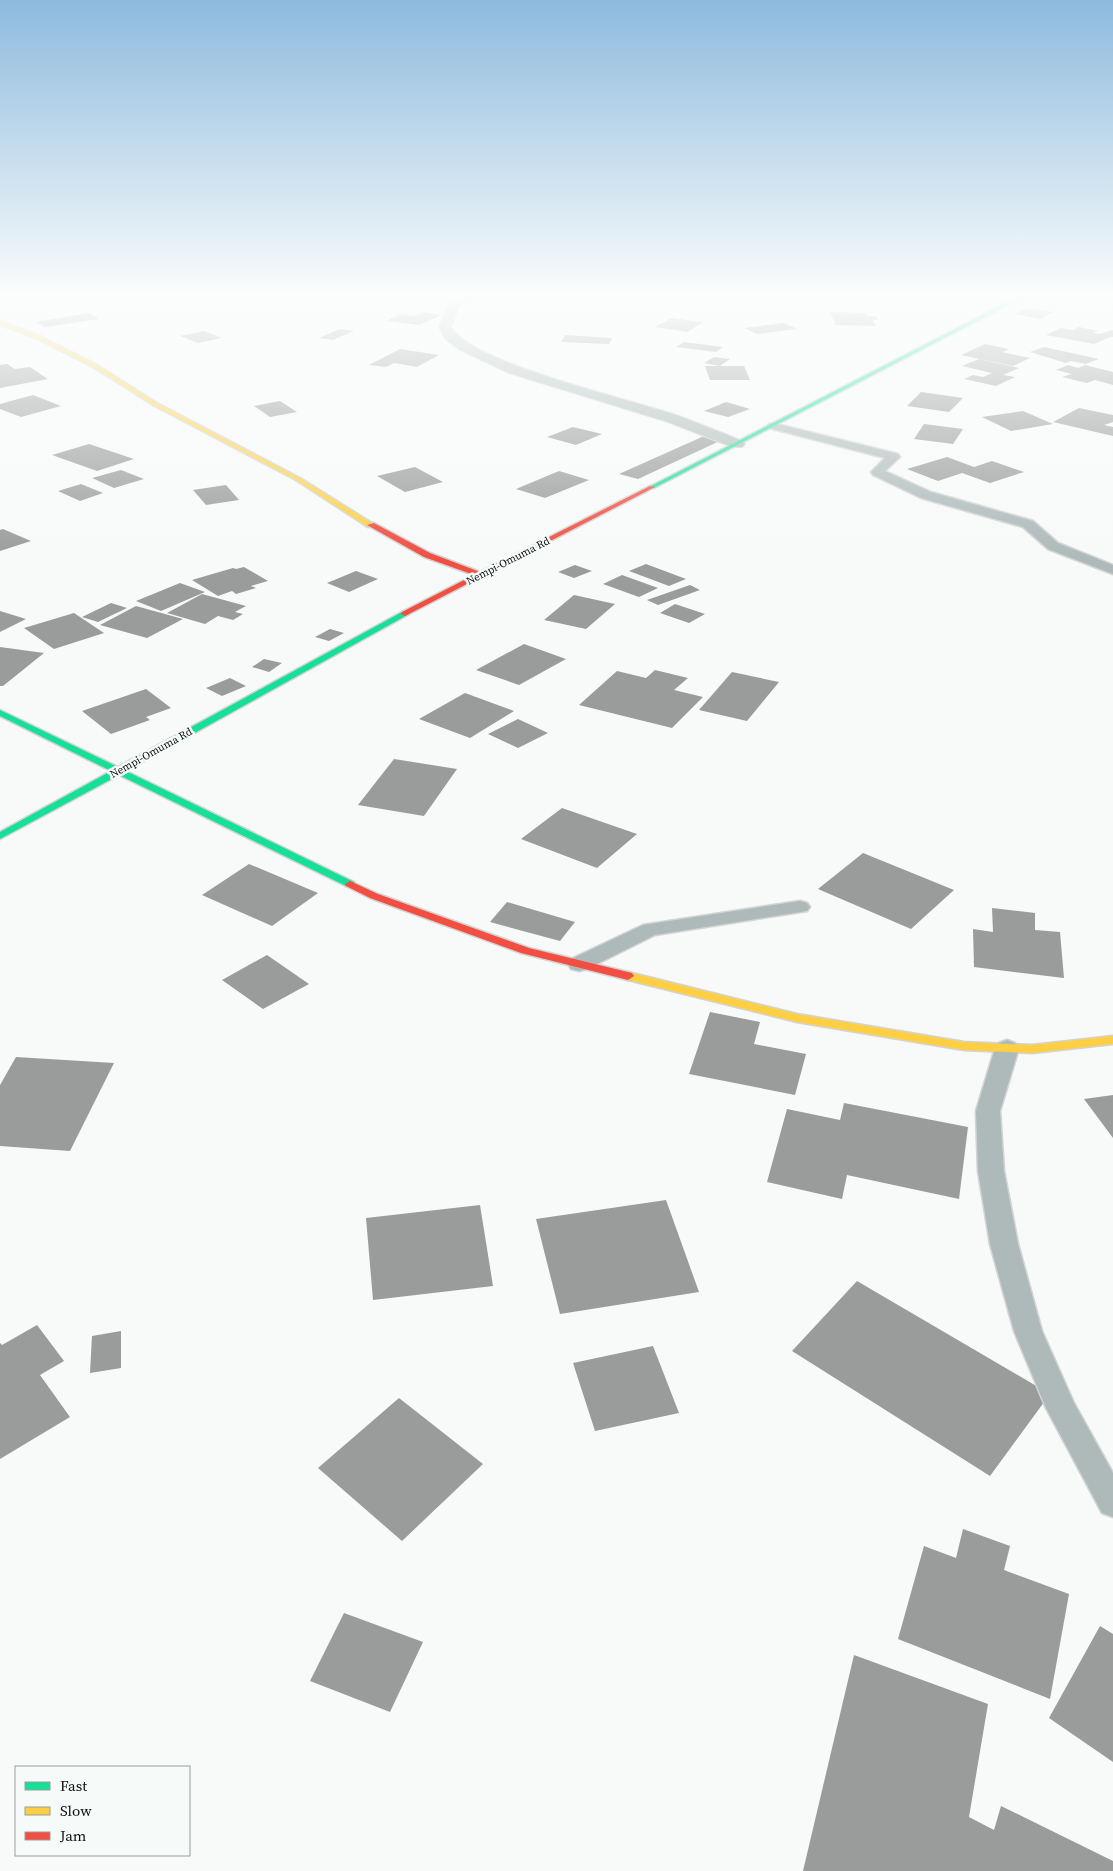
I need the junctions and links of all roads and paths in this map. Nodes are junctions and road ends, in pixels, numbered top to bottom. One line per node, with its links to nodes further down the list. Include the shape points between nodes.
1 (124, 384): 7 (street, via 298,479 369,524 427,555)
2 (561, 384): 5 (street, via 674,419)
3 (854, 384): 4 (street, Nempi-Omuma Rd)
4 (773, 426): 5 (street, Nempi-Omuma Rd); 6 (lane, via 894,457 877,472 926,495 1028,524 1053,546)
5 (737, 444): 7 (street, Nempi-Omuma Rd)
6 (1113, 570)
7 (480, 575): 9 (street, Nempi-Omuma Rd)
8 (0, 713): 9 (street)
9 (118, 771): 10 (street, Nempi-Omuma Rd); 12 (street, via 374,896 525,951)
10 (0, 836)
11 (800, 907): 12 (lane, via 650,929)
12 (579, 964): 14 (street, via 797,1018 964,1046)
13 (1113, 1040): 14 (street, via 1032,1049)
14 (1007, 1048): 15 (lane, via 988,1111 992,1171 1004,1244 1028,1331 1061,1408)
15 (1113, 1503)

